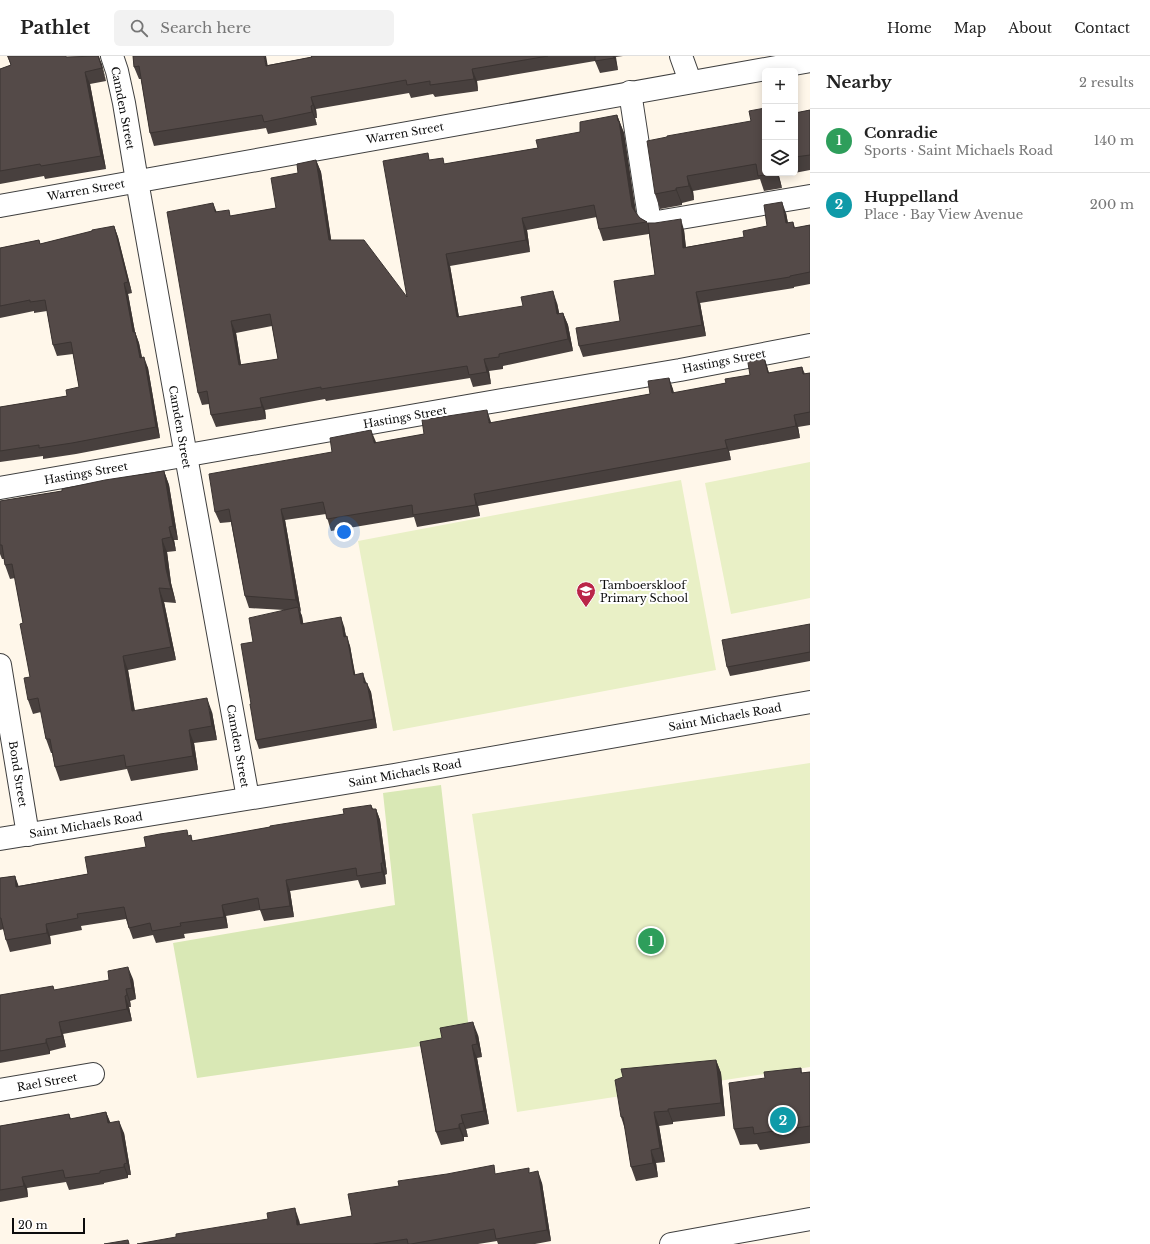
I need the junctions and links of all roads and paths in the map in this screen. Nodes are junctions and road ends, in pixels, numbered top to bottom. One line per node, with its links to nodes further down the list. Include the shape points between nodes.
1 (112, 56): 6 (street, Camden Street, via 124,103)
2 (680, 56): 4 (street)
3 (810, 61): 4 (street, Warren Street)
4 (690, 82): 5 (street, Warren Street)
5 (630, 92): 6 (street, Warren Street); 7 (street, via 649,217 653,221)
6 (137, 181): 8 (street, Warren Street); 10 (street, Camden Street)
7 (810, 196)
8 (0, 206)
9 (810, 345): 10 (street, Hastings Street)
10 (186, 456): 11 (street, Hastings Street); 14 (street, Camden Street)
11 (0, 488)
12 (0, 665): 15 (street, Bond Street)
13 (810, 702): 14 (street, Saint Michaels Road)
14 (248, 798): 15 (street, Saint Michaels Road)
15 (28, 835): 16 (street, Saint Michaels Road)
16 (0, 839)
17 (93, 1074): 18 (street, Rael Street)
18 (0, 1090)
19 (810, 1219): 20 (street)
20 (671, 1244)

